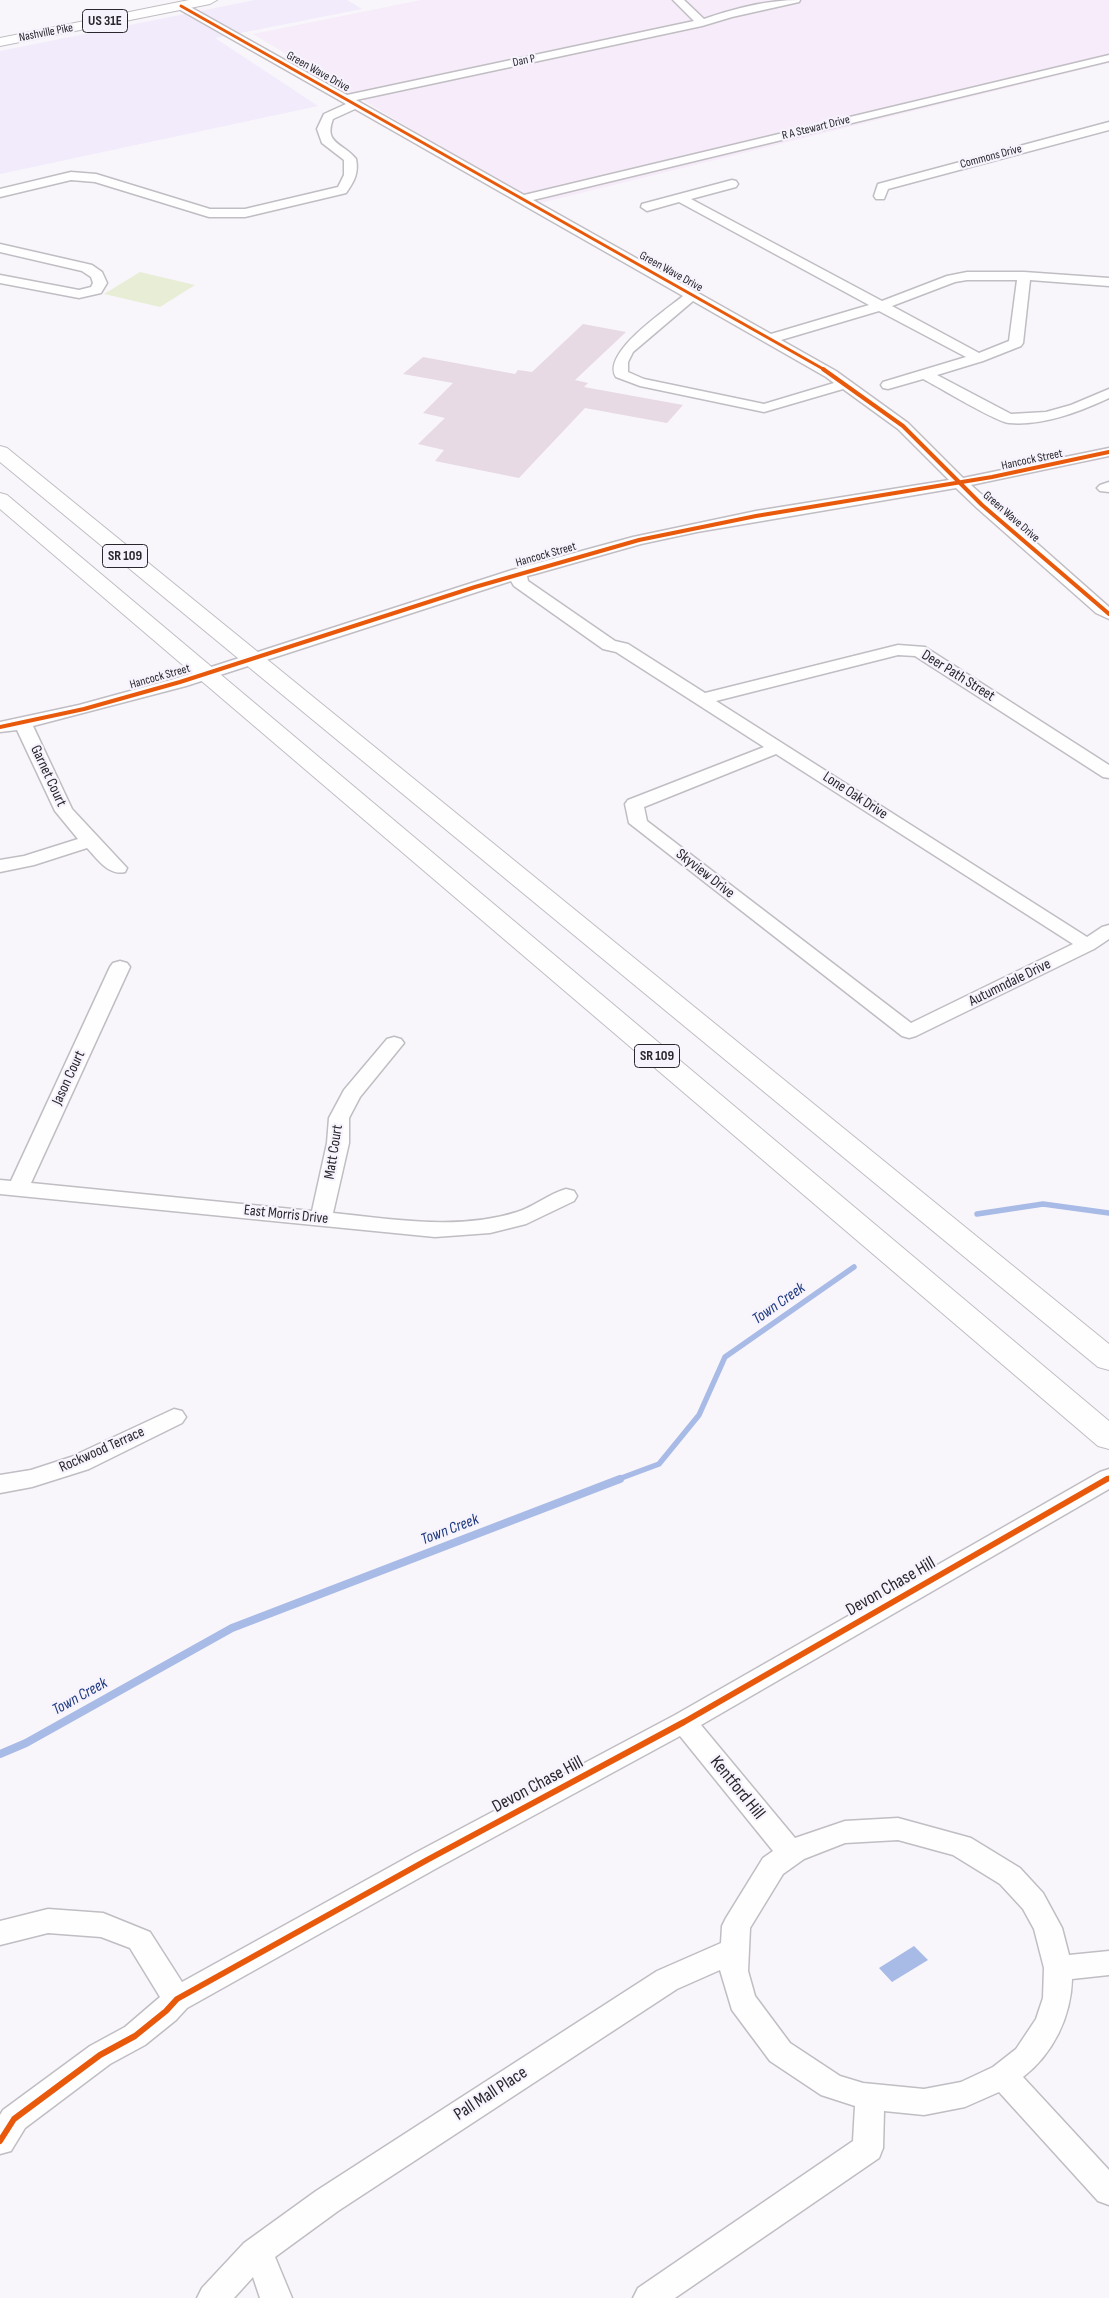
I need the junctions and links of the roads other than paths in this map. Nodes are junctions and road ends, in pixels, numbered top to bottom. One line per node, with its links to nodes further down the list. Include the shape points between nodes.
1 (210, 0): 4 (main road, Nashville Pike / US 31E)
2 (678, 0): 5 (street)
3 (795, 0): 5 (street, Dan P)
4 (180, 6): 6 (main road, Nashville Pike / US 31E); 8 (street, Green Wave Drive)
5 (702, 23): 8 (street, Dan P)
6 (0, 42)
7 (1109, 58): 14 (street, R A Stewart Drive)
8 (353, 100): 11 (street, Dan P, via 328,117 323,129 326,140 350,158 352,170 342,190 246,213 210,213 96,178 71,176); 14 (street, Green Wave Drive)
9 (1109, 126): 12 (street, Commons Drive, via 882,187)
10 (732, 184): 13 (street)
11 (0, 193)
12 (880, 196)
13 (680, 198): 15 (street); 21 (street)
14 (522, 199): 20 (street, Green Wave Drive)
15 (647, 207)
16 (0, 248): 18 (street, via 87,268 97,275 100,282 96,290 79,294)
17 (1024, 276): 19 (street); 21 (street, via 952,279); 23 (street, via 1016,343)
18 (0, 279)
19 (1109, 282)
20 (692, 295): 22 (street, Green Wave Drive); 25 (street, via 627,350 621,362 621,374 640,382 764,408)
21 (880, 306): 22 (street); 23 (street)
22 (769, 339): 25 (street, Green Wave Drive)
23 (978, 358): 24 (street)
24 (925, 374): 26 (street); 27 (street, via 1009,419 1046,416 1076,408)
25 (845, 384): 30 (street, Green Wave Drive, via 903,426)
26 (888, 384)
27 (1109, 393)
28 (0, 452): 34 (main road, SR 109)
29 (1109, 452): 30 (street, Hancock Street)
30 (960, 485): 32 (street, Hancock Street, via 704,525); 33 (street, Green Wave Drive)
31 (0, 500): 35 (main road, SR 109)
32 (518, 573): 34 (street, Hancock Street); 36 (street, Lone Oak Drive, via 520,583 609,645 622,648)
33 (1107, 611)
34 (252, 659): 35 (street, Hancock Street); 52 (main road, SR 109)
35 (206, 675): 37 (street, Hancock Street); 54 (main road, SR 109)
36 (702, 699): 39 (street, Lone Oak Drive); 40 (street, Deer Path Street, via 898,650 918,651)
37 (23, 724): 38 (street, Hancock Street); 41 (street, Garnet Court, via 64,811)
38 (0, 727)
39 (779, 747): 45 (street, Lone Oak Drive); 47 (street, Skyview Drive, via 634,804 638,823)
40 (1109, 774)
41 (90, 841): 42 (street); 43 (street, Garnet Court)
42 (0, 866)
43 (118, 868)
44 (1109, 930): 45 (street, Autumndale Drive)
45 (1087, 945): 47 (street, Autumndale Drive)
46 (120, 967): 49 (street, Jason Court)
47 (908, 1032)
48 (394, 1043): 51 (street, Matt Court, via 351,1095 339,1118 338,1143)
49 (9, 1188): 51 (street, East Morris Drive)
50 (566, 1196): 51 (street, East Morris Drive, via 526,1217 490,1226 435,1230)
51 (321, 1218)
52 (1109, 1360)
53 (174, 1417): 56 (street, Rockwood Terrace, via 80,1463)
54 (1109, 1438)
55 (1109, 1478): 57 (street, Devon Chase Hill)
56 (0, 1484)
57 (684, 1722): 58 (street, Kentford Hill); 63 (street, Devon Chase Hill)
58 (791, 1854): 60 (street, via 773,1866 736,1926); 62 (street, via 845,1832 898,1830 961,1846 1010,1876 1032,1901 1048,1928)
59 (0, 1933): 63 (street, via 48,1921 103,1925 140,1940)
60 (735, 1950): 65 (street, via 734,1971 742,2001 780,2052 831,2086); 68 (street, Pall Mall Place, via 667,1980 327,2201)
61 (1109, 1963): 62 (street)
62 (1058, 1968): 64 (street, via 1057,1998 1049,2024 1026,2058)
63 (177, 1999): 66 (street, Devon Chase Hill, via 135,2036 100,2055 14,2119)
64 (1003, 2076): 65 (street, via 965,2094 924,2102); 67 (street)
65 (870, 2097): 69 (street, via 868,2148)
66 (0, 2141)
67 (1109, 2191)
68 (255, 2253): 70 (street, Pall Mall Place); 71 (street, via 266,2270)
69 (652, 2297)
70 (213, 2298)
71 (276, 2298)

